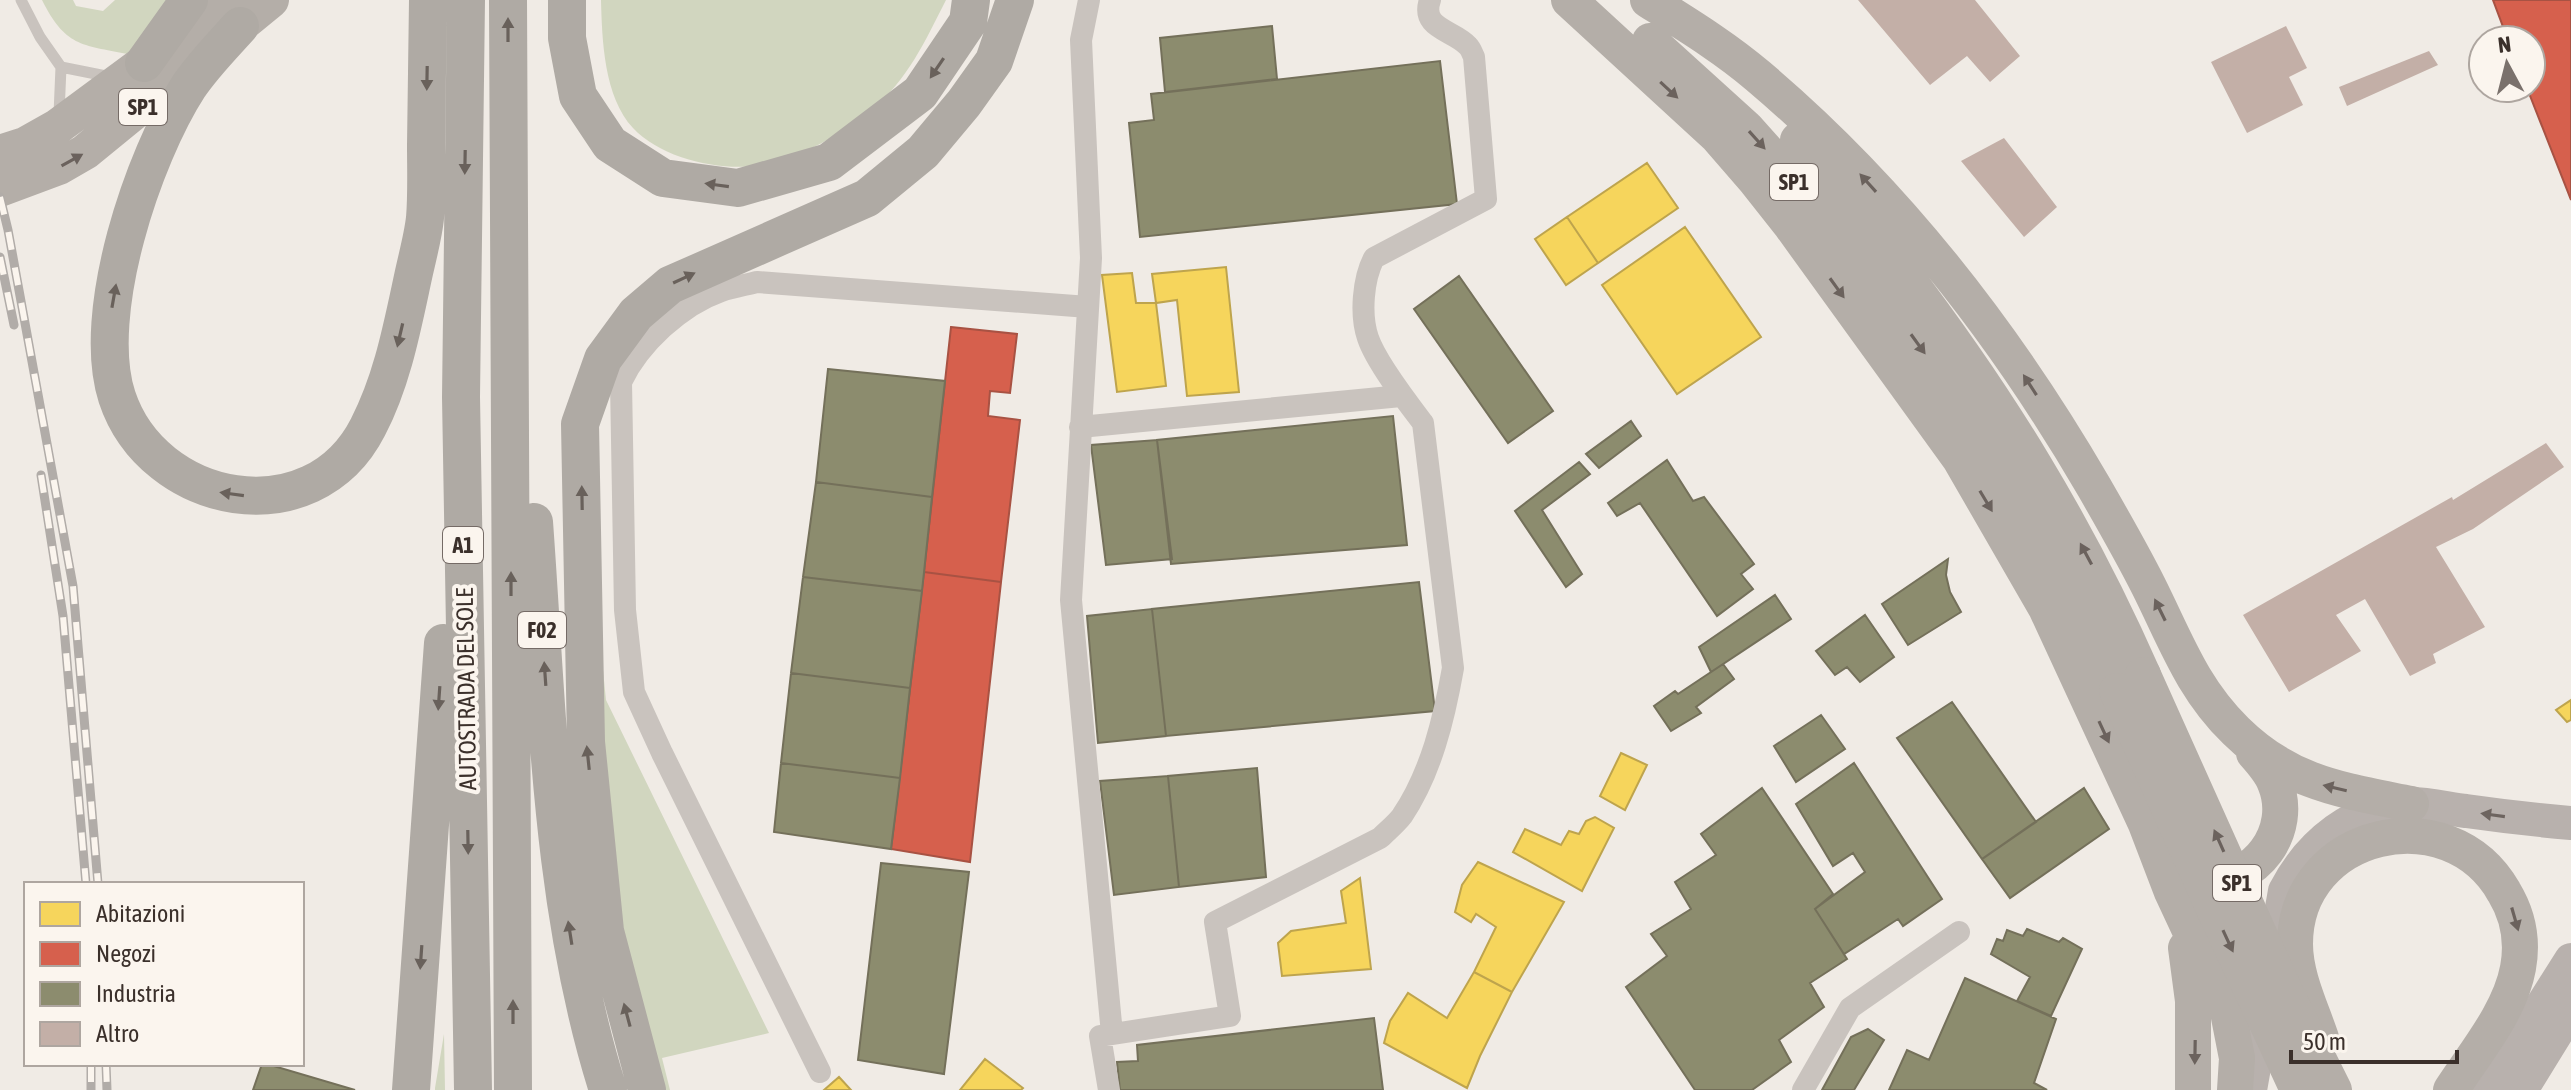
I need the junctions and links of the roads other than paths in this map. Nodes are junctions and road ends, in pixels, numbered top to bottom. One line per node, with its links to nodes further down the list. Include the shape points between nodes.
1 (21, 0): 16 (lane)
2 (189, 0): 17 (highway)
3 (271, 0): 15 (highway, SP1)
4 (428, 0): 15 (highway, one-way to 15, via 425,219 385,386 367,430 345,458 314,482 258,497 204,488 161,461 135,431 118,398 108,343 123,250 154,156)
5 (466, 0): 24 (highway, AUTOSTRADA DEL SOLE / A1, one-way to 24)
6 (508, 0): 20 (highway, AUTOSTRADA DEL SOLE / A1, one-way to 6)
7 (567, 0): 8 (highway, one-way to 7, via 968,22 920,93 829,162 738,188 663,178 610,144 578,96 567,38)
8 (971, 0)
9 (1015, 0): 41 (highway, one-way to 9, via 605,931 595,837 586,742 580,424 603,359 636,314 670,285 867,198 923,152 994,61)
10 (1089, 0): 22 (street, via 1081,40 1091,258)
11 (1430, 0): 23 (street, via 1434,25 1467,45 1474,57 1486,199 1374,258 1367,272 1368,338)
12 (1569, 0): 30 (highway, one-way to 30, via 1717,136 1756,181 1952,447 2046,608)
13 (1591, 0): 26 (highway, SP1, one-way to 26, via 1662,50 1746,128 1820,211 1960,401)
14 (1648, 0): 26 (highway, SP1, one-way to 14, via 2109,597 2052,492 1949,334 1808,151 1719,59); 27 (highway, one-way to 14, via 2196,685 2092,484 1975,308 1853,165 1799,112 1719,46)
15 (235, 13): 17 (highway, SP1); 21 (highway, SP1, one-way to 15, via 85,152)
16 (61, 67): 17 (lane); 18 (lane)
17 (134, 72): 18 (highway, SP1)
18 (57, 127): 19 (highway, SP1)
19 (0, 153)
20 (509, 164): 39 (highway, AUTOSTRADA DEL SOLE / A1, one-way to 20); 40 (highway, F02, one-way to 20, via 570,937 553,796)
21 (0, 189)
22 (1088, 307): 25 (street); 36 (street, via 757,282 719,291 656,333 621,382 625,610 634,692)
23 (1401, 396): 25 (street); 35 (street, via 1423,423 1453,668 1430,761 1401,817 1380,838 1215,922 1230,1016)
24 (461, 397): 37 (highway, one-way to 37); 38 (highway, AUTOSTRADA DEL SOLE / A1, one-way to 38)
25 (1080, 427): 35 (street, via 1071,600)
26 (2130, 683): 47 (highway, SP1, one-way to 47, bridge, via 2214,909); 48 (highway, SP1, one-way to 26, bridge)
27 (2238, 733): 28 (highway, one-way to 27, via 2303,779); 30 (highway, via 2266,766 2279,799 2277,832 2261,858 2224,880 2191,877 2167,860)
28 (2411, 804): 29 (main road, one-way to 28); 46 (main road, via 2347,823 2296,868 2279,912)
29 (2571, 823)
30 (2146, 824): 31 (highway)
31 (2172, 892): 44 (highway, one-way to 44, via 2193,1001); 45 (highway, via 2228,1012 2237,1058)
32 (1959, 932): 43 (street, via 1850,1008)
33 (2571, 960): 50 (main road)
34 (2571, 1009): 51 (main road)
35 (1112, 1034): 42 (street, via 1100,1036)
36 (820, 1072)
37 (411, 1090)
38 (473, 1090)
39 (513, 1090)
40 (608, 1090)
41 (647, 1090)
42 (1109, 1090)
43 (1803, 1090)
44 (2193, 1090)
45 (2235, 1090)
46 (2250, 1090)
47 (2298, 1090)
48 (2337, 1090): 49 (highway, one-way to 49, via 2298,971 2296,925 2309,891 2344,853 2379,839 2421,836 2473,855 2497,880 2515,914 2520,938 2516,980)
49 (2451, 1090)
50 (2489, 1090)
51 (2521, 1090)

